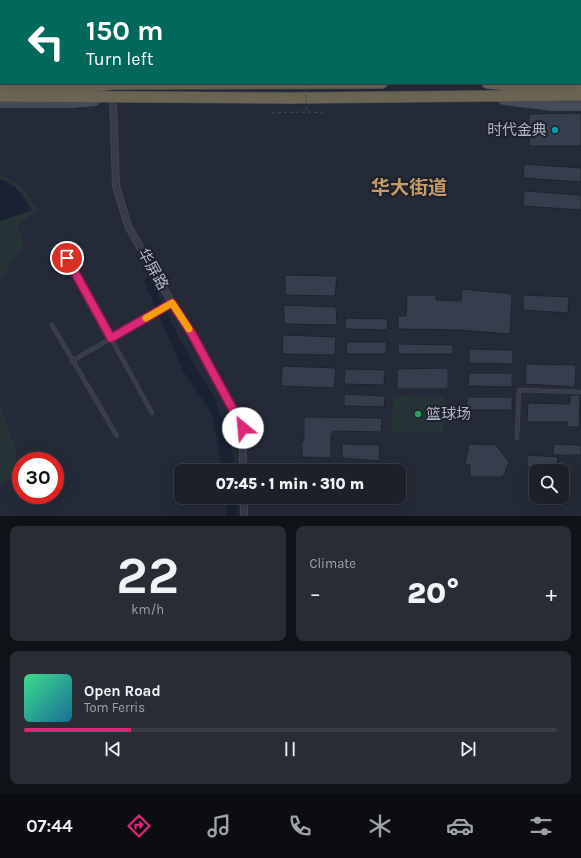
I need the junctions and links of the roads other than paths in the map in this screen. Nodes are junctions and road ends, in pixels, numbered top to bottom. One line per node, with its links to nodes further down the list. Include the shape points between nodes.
1 (115, 84): 6 (highway)
2 (492, 84): 5 (highway)
3 (581, 86): 5 (highway)
4 (0, 87): 6 (highway)
5 (519, 91): 7 (highway); 9 (highway)
6 (74, 92): 8 (highway); 10 (highway)
7 (581, 95)
8 (0, 96)
9 (481, 97): 10 (highway); 13 (main road, via 553,106)
10 (128, 98): 11 (main road)
11 (113, 99): 12 (main road, via 73,103); 15 (street, 华屏路, via 116,186 128,226)
12 (0, 103)
13 (581, 106)
14 (67, 258): 17 (lane)
15 (172, 303): 17 (lane); 23 (street, 华屏路, via 192,334 243,428)
16 (52, 325): 18 (lane)
17 (111, 338): 18 (lane); 20 (lane)
18 (72, 361): 21 (lane)
19 (579, 392): 22 (lane, via 519,390)
20 (152, 413)
21 (117, 436)
22 (517, 438)
23 (243, 464)
24 (244, 504): 25 (street)
25 (244, 516)

